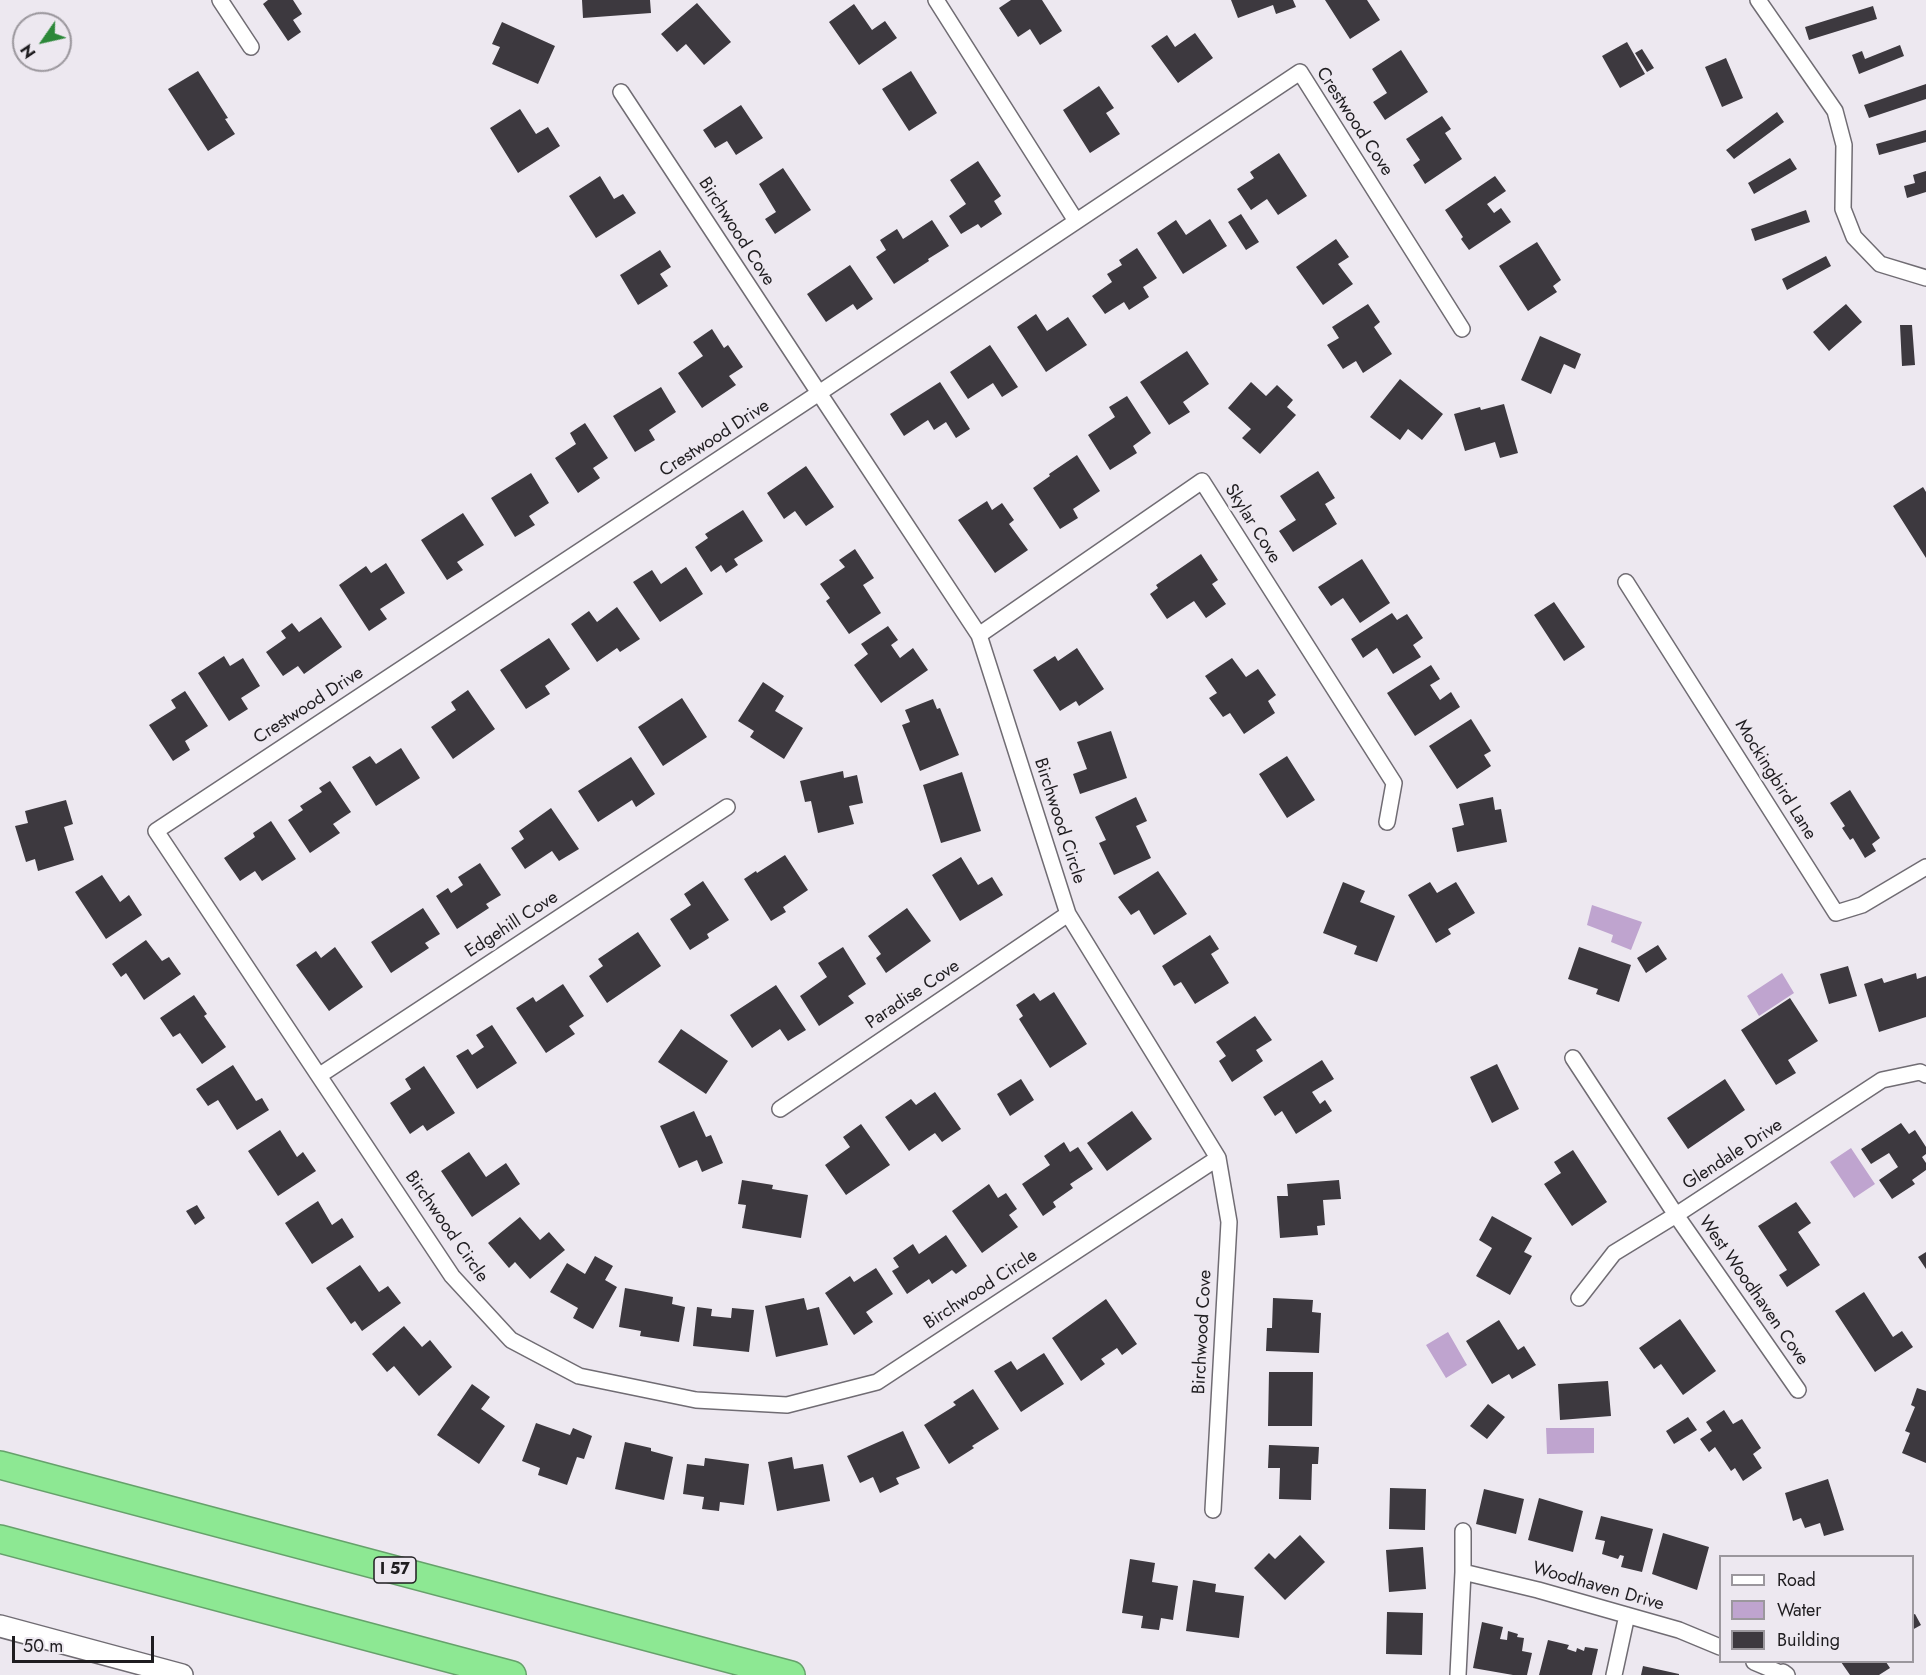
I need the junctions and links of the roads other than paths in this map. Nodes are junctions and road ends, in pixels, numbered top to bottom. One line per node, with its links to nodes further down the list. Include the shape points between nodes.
1 (220, 0): 4 (street)
2 (936, 0): 6 (street)
3 (1758, 0): 7 (street, via 1835,111 1844,146 1843,209 1854,237 1880,264)
4 (251, 47)
5 (621, 92): 9 (street, Birchwood Cove)
6 (1076, 221): 8 (street, Crestwood Cove, via 1300,72); 9 (street, Crestwood Drive)
7 (1926, 278)
8 (1462, 329)
9 (819, 393): 11 (street, Birchwood Circle); 14 (street, Crestwood Drive)
10 (1626, 582): 15 (street, Mockingbird Lane, via 1836,913 1862,905)
11 (979, 634): 13 (street, Skylar Cove, via 1202,481 1394,783); 16 (street, Birchwood Circle)
12 (727, 807): 18 (street, Edgehill Cove)
13 (1387, 822)
14 (156, 831): 18 (street, Birchwood Circle)
15 (1926, 867)
16 (1068, 914): 20 (street, Paradise Cove); 21 (street, Birchwood Circle)
17 (1573, 1058): 22 (street, West Woodhaven Cove)
18 (320, 1075): 21 (street, Birchwood Circle, via 452,1276 511,1340 579,1376 696,1400 787,1405 877,1382)
19 (1926, 1075): 22 (street, Glendale Drive, via 1920,1072 1882,1080)
20 (780, 1109)
21 (1218, 1158): 26 (street, Birchwood Cove, via 1229,1222)
22 (1676, 1215): 23 (street, Glendale Drive, via 1614,1253); 24 (street, West Woodhaven Cove)
23 (1579, 1298)
24 (1798, 1390)
25 (0, 1465): 37 (highway, I 57)
26 (1213, 1509)
27 (1463, 1531): 29 (street)
28 (0, 1539): 36 (highway)
29 (1463, 1572): 30 (street, Woodhaven Drive); 38 (street)
30 (1627, 1615): 32 (street, Woodhaven Drive); 39 (street)
31 (0, 1626): 35 (street)
32 (1719, 1647)
33 (1756, 1663): 34 (street)
34 (1782, 1674)
35 (178, 1675)
36 (512, 1675)
37 (791, 1675)
38 (1458, 1675)
39 (1614, 1675)

